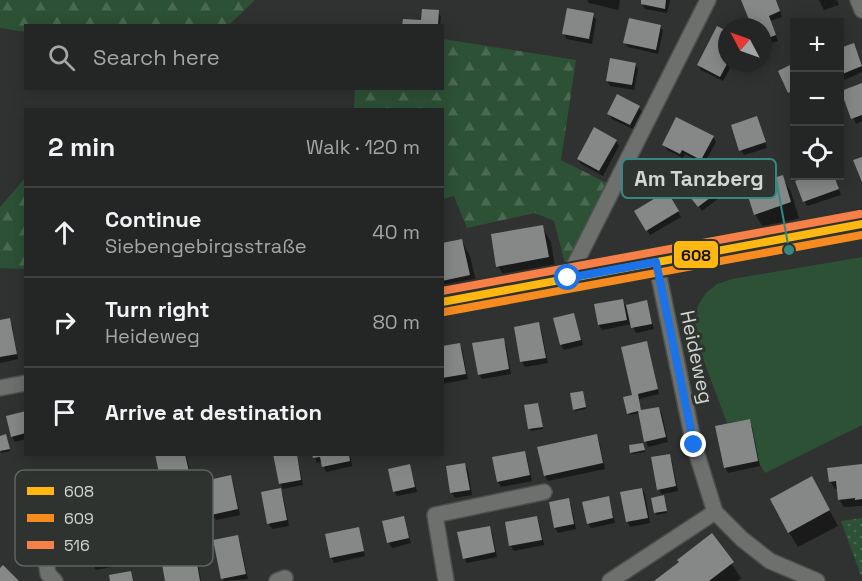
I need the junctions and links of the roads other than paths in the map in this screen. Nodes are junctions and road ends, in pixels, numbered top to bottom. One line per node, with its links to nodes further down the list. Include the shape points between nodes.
1 (708, 0): 6 (street)
2 (858, 0): 3 (street)
3 (862, 10)
4 (862, 224): 5 (street)
5 (656, 262): 6 (street); 11 (street, Heideweg, via 694,445)
6 (568, 278): 7 (street)
7 (444, 302)
8 (24, 383): 9 (street)
9 (0, 388)
10 (544, 492): 14 (street, via 435,515)
11 (715, 512): 15 (street); 16 (street, Heideweg, via 770,561)
12 (47, 566): 13 (street)
13 (55, 581)
14 (447, 581)
15 (610, 581)
16 (817, 581)

